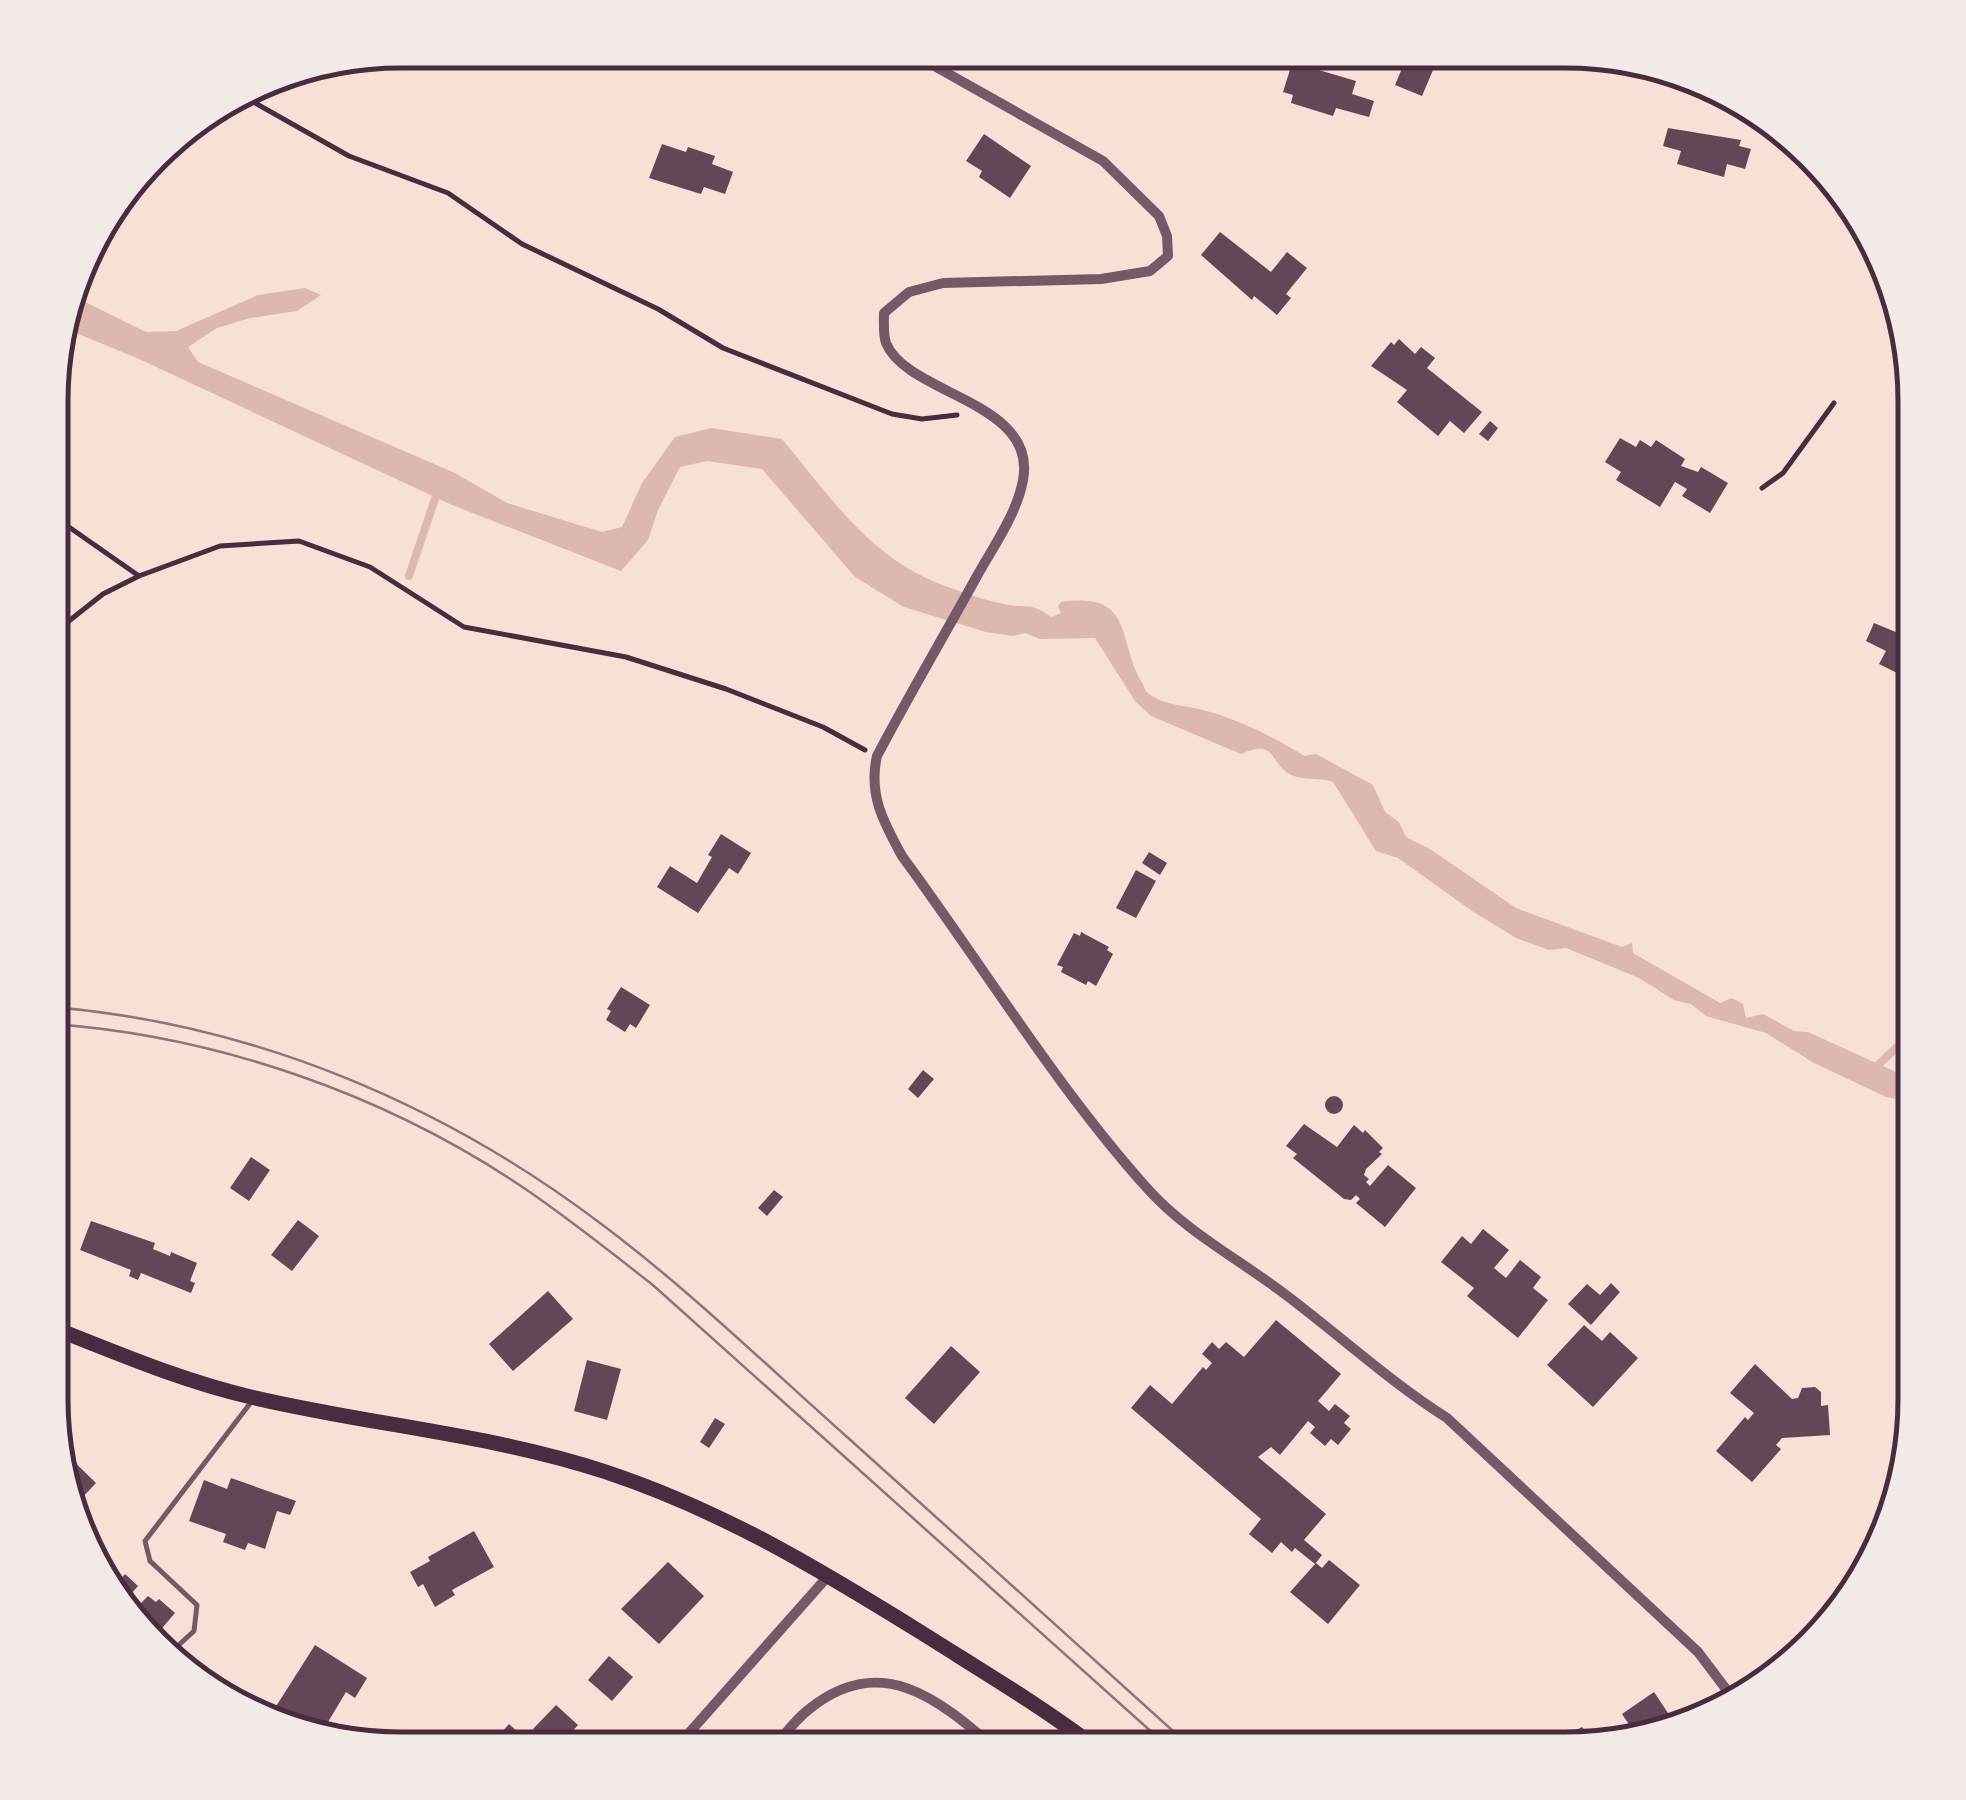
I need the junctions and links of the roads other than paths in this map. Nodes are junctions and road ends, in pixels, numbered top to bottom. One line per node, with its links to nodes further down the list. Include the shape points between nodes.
1 (938, 68): 6 (street, via 1103,161 1159,216 1168,256 1150,271 1101,278 943,283 909,292 884,313 886,344 906,366 1000,422 1023,458 1024,480 998,540 877,756 874,794 881,818 1057,1075 1148,1190 1447,1418 1698,1652)
2 (68, 1334): 3 (main road)
3 (254, 1398): 4 (main road, via 603,1471 728,1520); 5 (lane, via 145,1541 150,1561 197,1605 194,1631)
4 (829, 1575): 7 (street); 10 (main road)
5 (178, 1646)
6 (1727, 1690)
7 (690, 1732)
8 (788, 1732): 9 (street, via 834,1692 865,1681 916,1692)
9 (975, 1732)
10 (1072, 1732)

